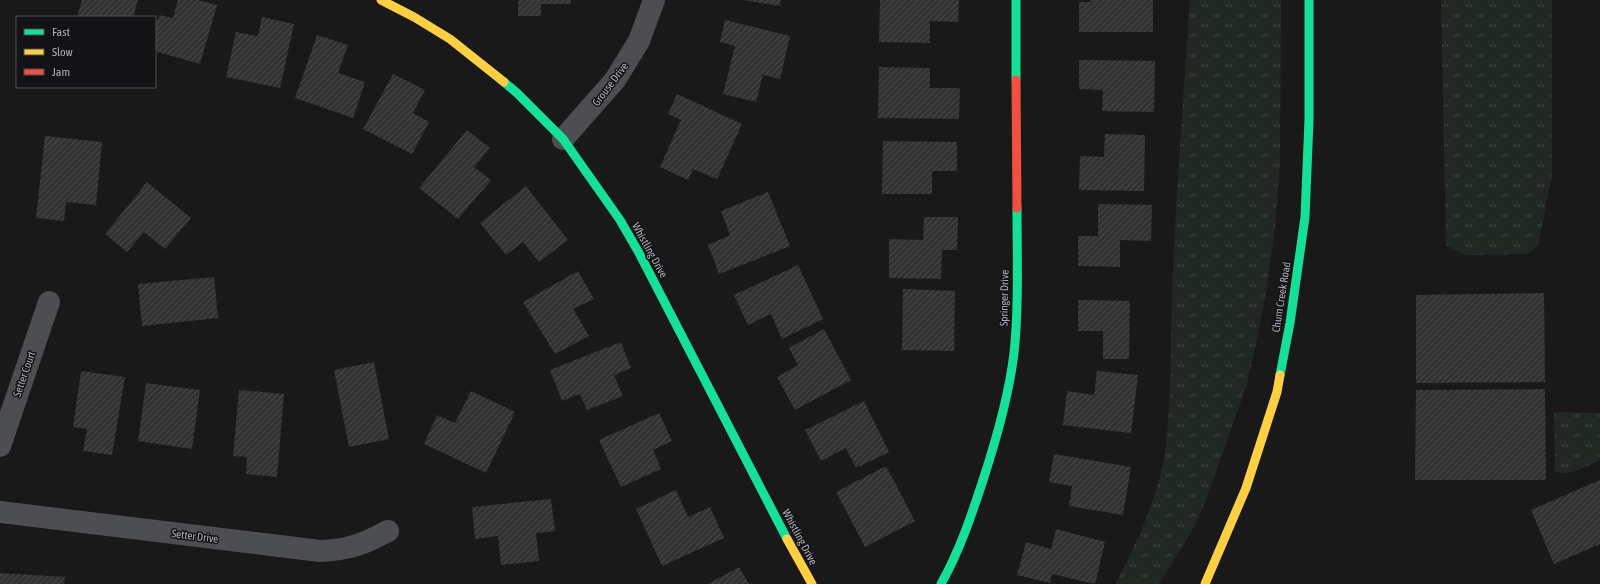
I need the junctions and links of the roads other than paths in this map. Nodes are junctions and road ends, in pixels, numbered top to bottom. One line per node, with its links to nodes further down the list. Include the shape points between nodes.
1 (380, 0): 5 (street, Whistling Drive, via 450,39 517,93)
2 (654, 0): 5 (street, Grouse Drive, via 639,41 615,80)
3 (1016, 0): 11 (street, Springer Drive, via 1017,307 1013,357 997,432 982,482 962,541)
4 (1309, 0): 12 (street, Churn Creek Road, via 1306,203 1290,323 1276,392 1248,480)
5 (563, 139): 10 (street, Whistling Drive, via 620,220 639,253)
6 (49, 302): 7 (street, Setter Court)
7 (0, 446)
8 (0, 512): 9 (street, Setter Drive, via 320,551 354,546)
9 (388, 531)
10 (812, 584)
11 (941, 584)
12 (1205, 584)

